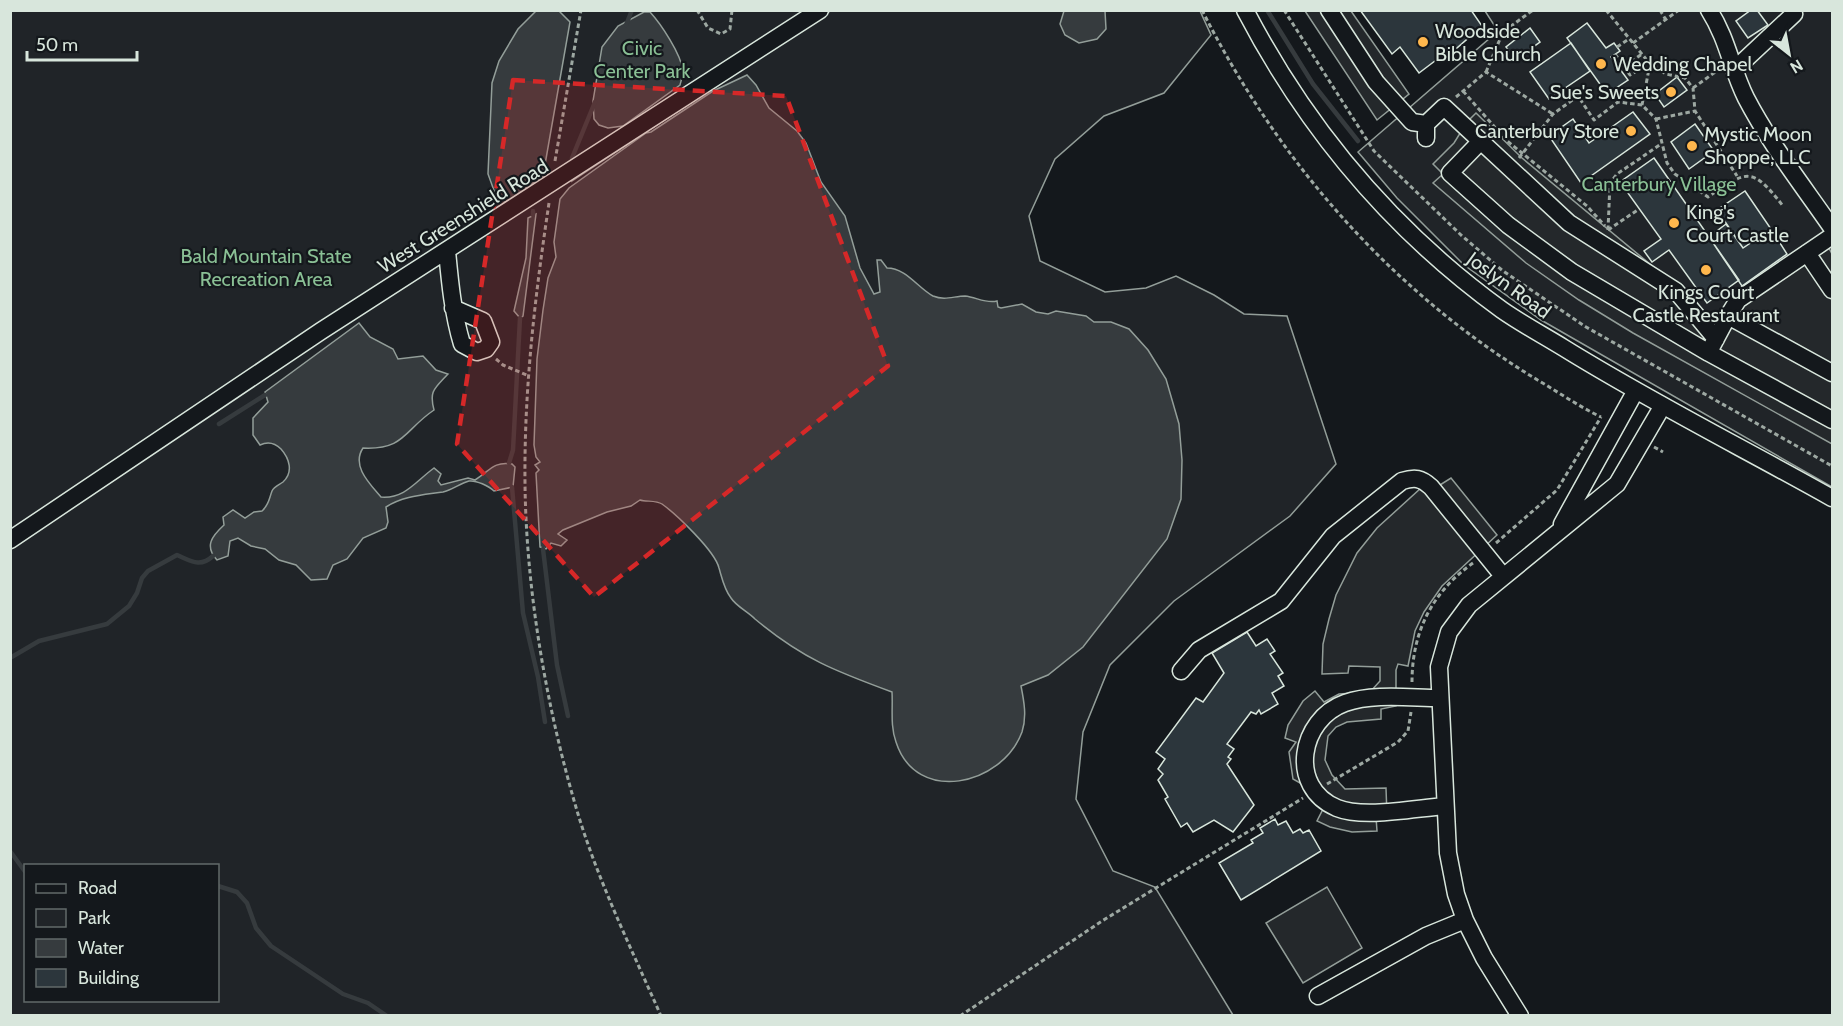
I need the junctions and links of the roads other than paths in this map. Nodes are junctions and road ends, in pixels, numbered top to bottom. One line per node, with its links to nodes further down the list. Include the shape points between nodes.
1 (820, 10): 10 (street, West Greenshield Road)
2 (1245, 10): 17 (street, Joslyn Road, via 1270,59 1360,184 1451,269 1503,310)
3 (1329, 10): 7 (street, via 1376,82 1412,122 1426,131 1444,108)
4 (1709, 10): 6 (street, via 1723,33)
5 (1792, 10): 6 (street, via 1794,14)
6 (1733, 65): 8 (street, via 1763,127)
7 (1480, 142): 15 (street, via 1569,223 1602,234 1676,291); 15 (street, via 1450,173 1539,250 1643,316)
8 (1833, 228)
9 (1833, 236): 11 (street)
10 (447, 251): 13 (street); 22 (street, West Greenshield Road)
11 (1807, 253): 12 (street); 14 (street, via 1738,300)
12 (1833, 290)
13 (453, 308): 13 (street, via 462,344 477,352 486,349 491,342 483,321)
14 (1728, 316): 15 (street); 16 (street)
15 (1712, 346): 19 (street)
16 (1833, 372)
17 (1635, 393): 18 (street, Joslyn Road); 21 (street)
18 (1662, 407): 20 (street, Joslyn Road); 21 (street, via 1617,484)
19 (1833, 420)
20 (1833, 498)
21 (1559, 530): 23 (street)
22 (10, 540)
23 (1503, 576): 24 (street, via 1431,486 1413,478 1402,481 1333,536 1281,601 1199,650); 25 (street, via 1468,605 1453,625 1440,657)
24 (1181, 672)
25 (1440, 698): 26 (street); 26 (street, via 1366,699 1336,706 1314,727 1303,754 1304,768 1315,791 1338,808 1353,812)
26 (1446, 806): 27 (street, via 1450,867)
27 (1465, 920): 28 (street, via 1426,936); 29 (street)
28 (1318, 996)
29 (1520, 1016)

